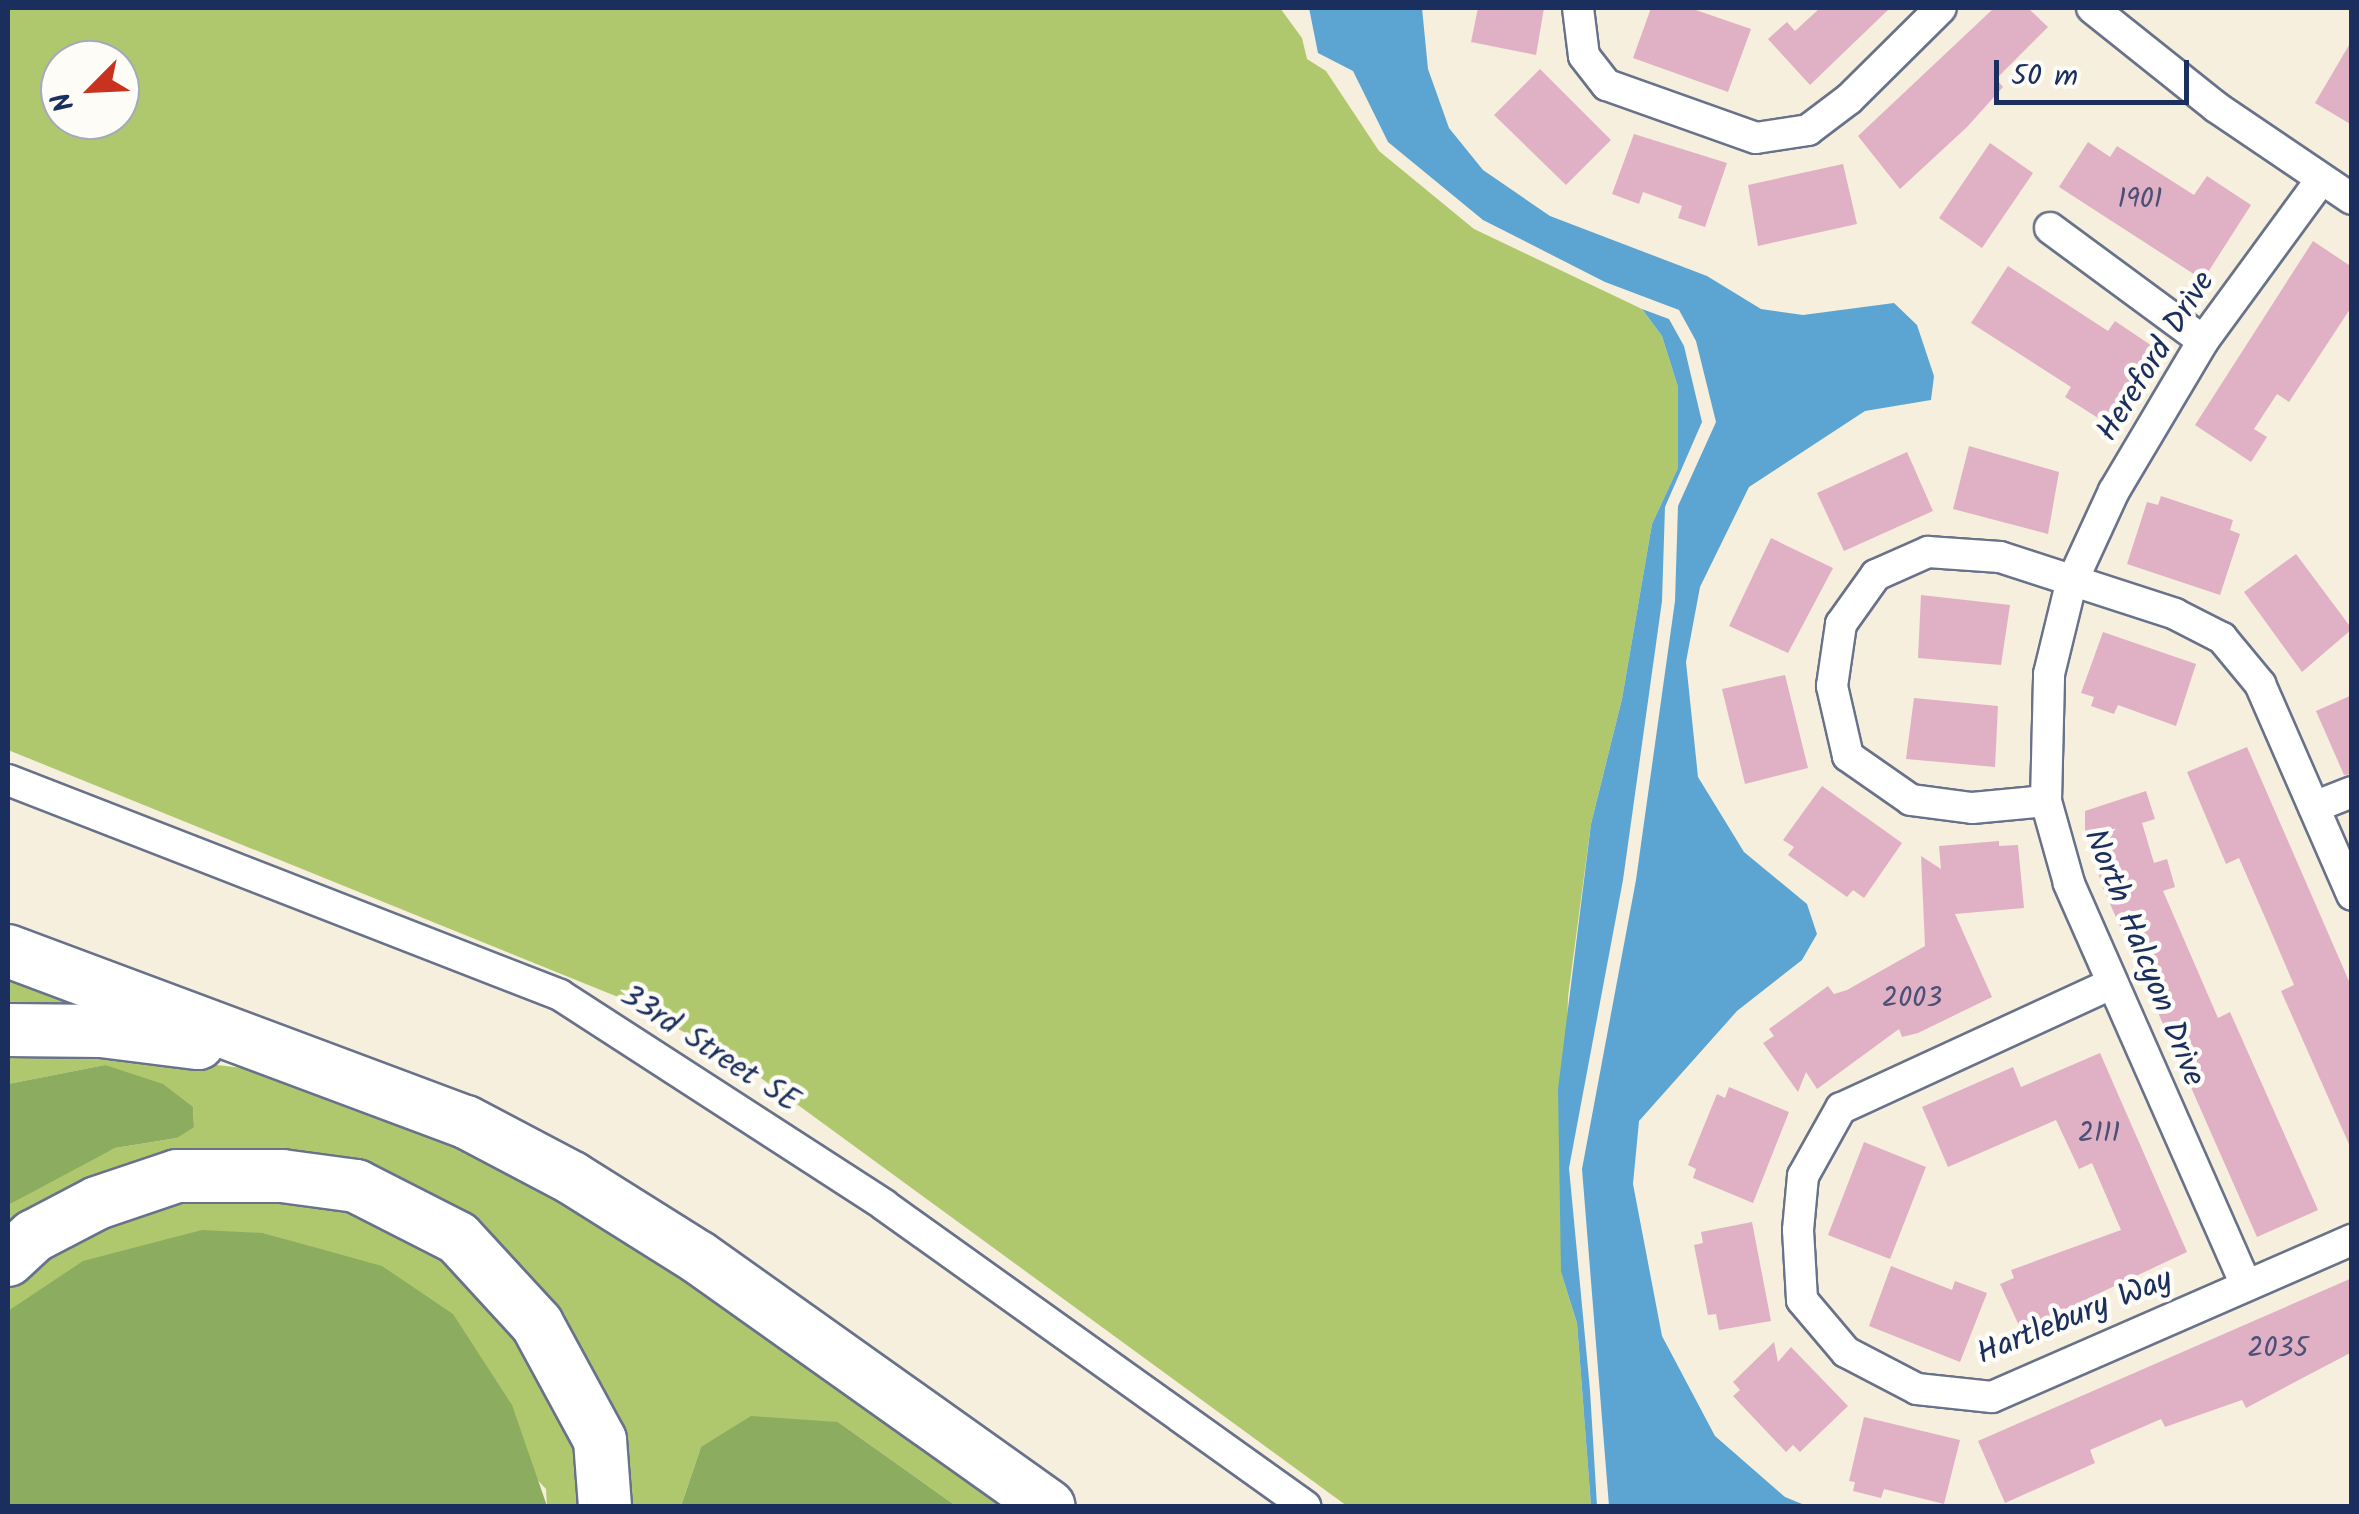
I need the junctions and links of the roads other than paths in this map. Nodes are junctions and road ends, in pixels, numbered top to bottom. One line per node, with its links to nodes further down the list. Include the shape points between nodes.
1 (1578, 8): 2 (street, via 1584,56 1607,85 1756,138 1808,130 1849,100)
2 (1941, 8)
3 (2092, 8): 4 (street)
4 (2321, 180): 5 (street); 7 (street, Hereford Drive)
5 (2352, 199)
6 (2050, 228): 7 (street)
7 (2202, 341): 8 (street, Hereford Drive, via 2114,492)
8 (2072, 584): 11 (street, North Halcyon Drive, via 2049,674); 11 (street, via 2000,557 1928,552 1876,575 1841,624 1832,686 1848,756 1911,800 1972,808); 12 (street, via 2174,614 2222,638 2260,684)
9 (8, 780): 23 (street, 33rd Street SE, via 560,995 884,1205)
10 (2352, 792): 12 (street)
11 (2046, 800): 15 (street, North Halcyon Drive)
12 (2314, 807): 13 (street)
13 (2352, 895)
14 (8, 950): 17 (highway)
15 (2109, 985): 20 (street, North Halcyon Drive); 20 (street, Hartlebury Way, via 1841,1108 1803,1176 1802,1300 1846,1352 1917,1389 1992,1397)
16 (8, 1030): 17 (highway, via 101,1031)
17 (284, 1054): 22 (highway, via 466,1122 572,1178 698,1258)
18 (2352, 1240): 20 (street, Hartlebury Way)
19 (8, 1260): 21 (highway, via 34,1236 98,1202 177,1176 282,1176 356,1186 458,1238 537,1324 600,1440)
20 (2246, 1285)
21 (605, 1506)
22 (1048, 1506)
23 (1305, 1506)

